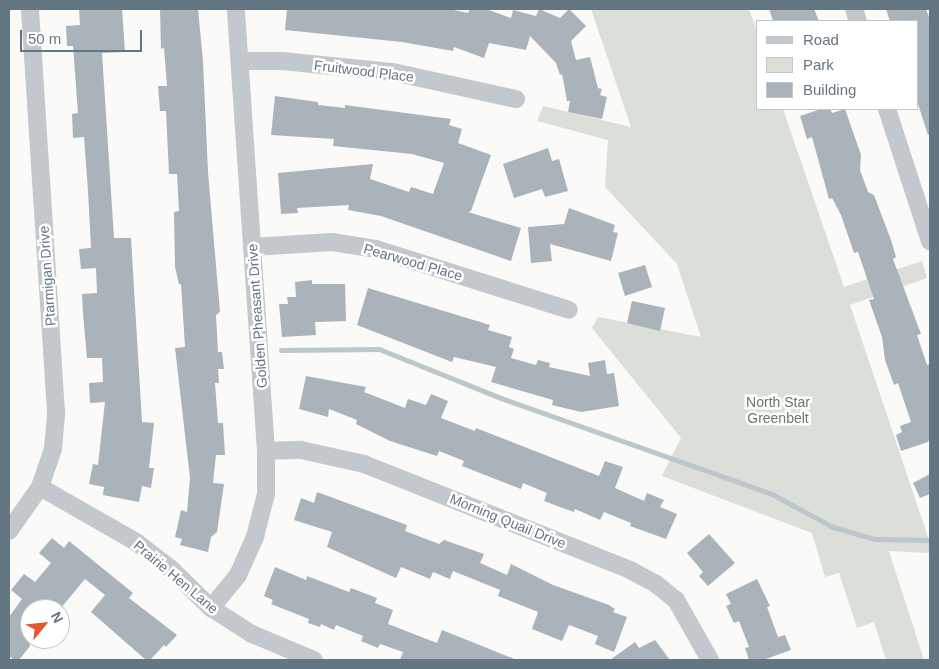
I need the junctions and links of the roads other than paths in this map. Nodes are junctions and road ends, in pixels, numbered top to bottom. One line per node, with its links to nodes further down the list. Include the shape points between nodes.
1 (30, 9): 10 (street, Ptarmigan Drive, via 56,412 53,449)
2 (236, 9): 3 (street, Golden Pheasant Drive)
3 (240, 61): 4 (street, Fruitwood Place, via 393,72); 7 (street, Golden Pheasant Drive)
4 (516, 99)
5 (887, 110): 6 (street)
6 (930, 240)
7 (252, 247): 8 (street, Pearwood Place, via 332,242 376,249); 9 (street, Golden Pheasant Drive)
8 (569, 310)
9 (266, 451): 12 (street, Golden Pheasant Drive, via 266,494 256,537 238,575); 14 (street, Morning Quail Drive, via 302,450 336,455 364,464 630,570 676,600)
10 (40, 487): 11 (street, Ptarmigan Drive); 12 (street, Prairie Hen Lane, via 136,542 170,568)
11 (9, 531)
12 (211, 608): 13 (street, Prairie Hen Lane, via 252,634)
13 (314, 660)
14 (710, 660)

